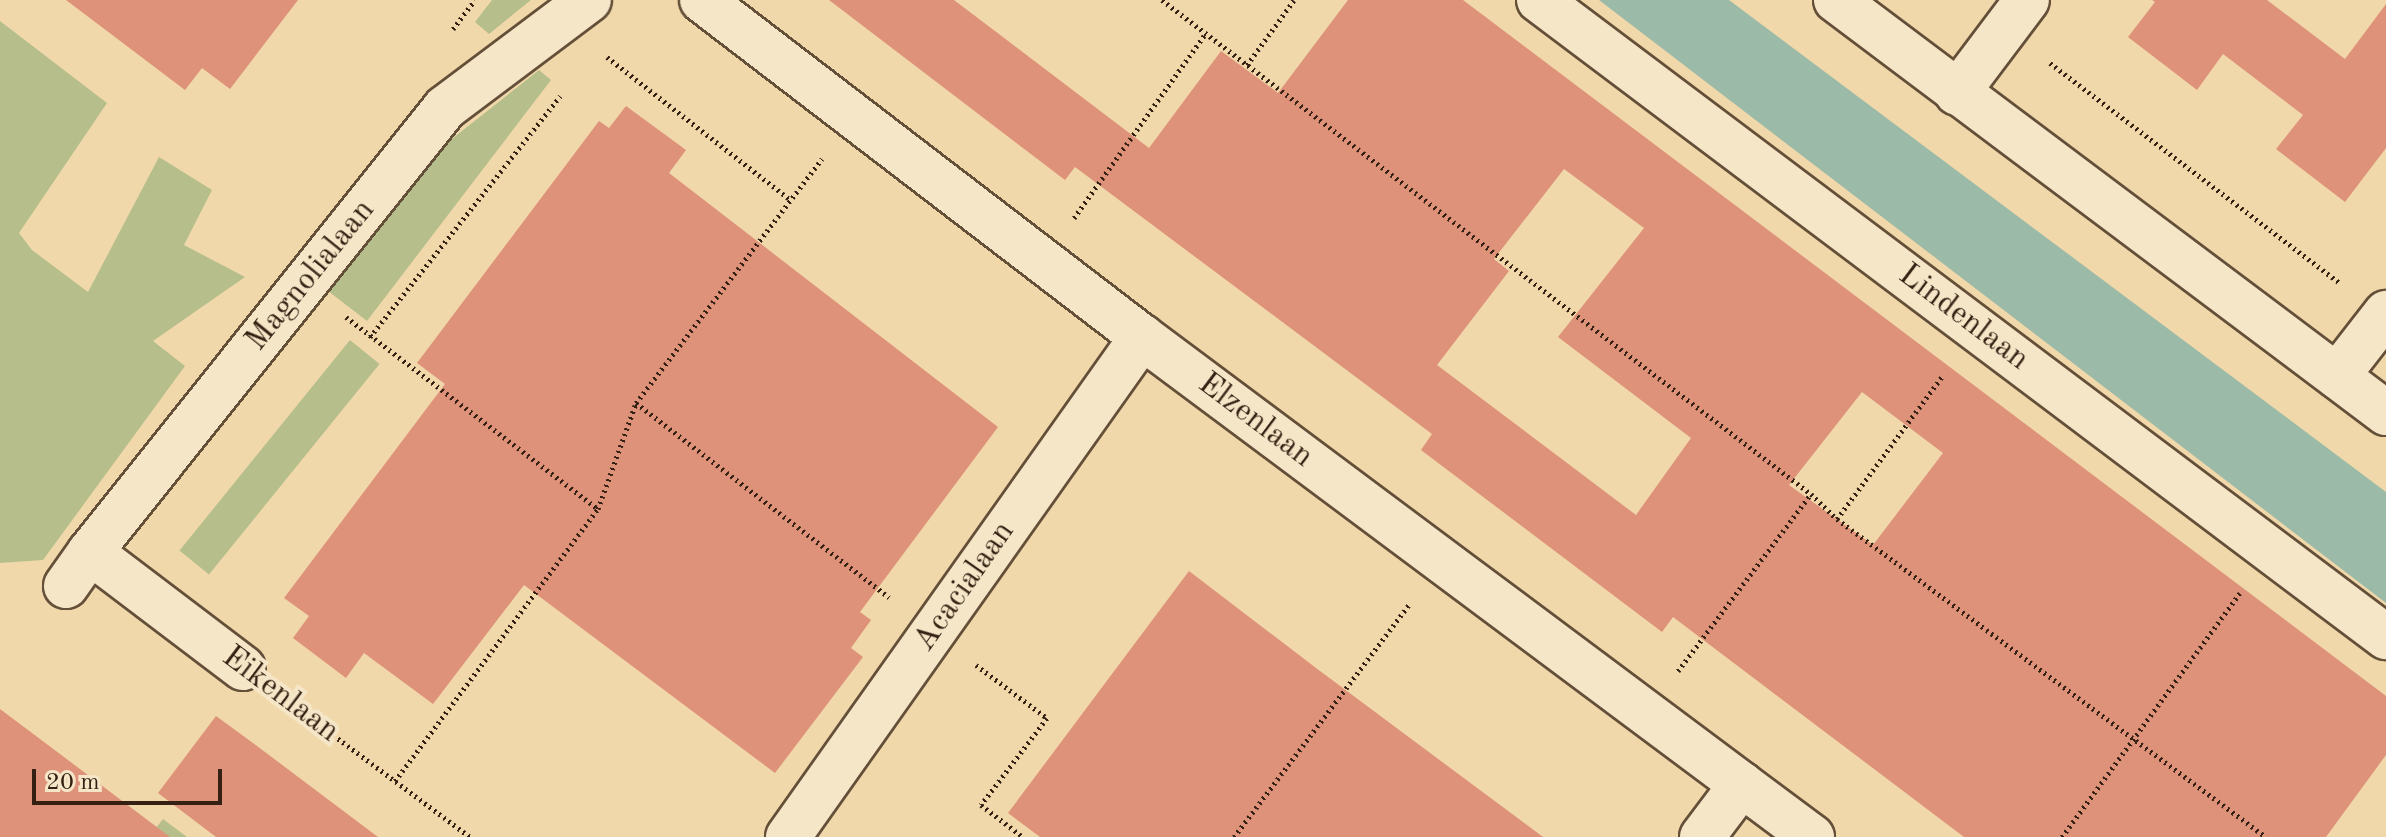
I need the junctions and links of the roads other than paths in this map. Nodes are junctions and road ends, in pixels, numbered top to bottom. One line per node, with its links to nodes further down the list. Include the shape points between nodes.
1 (589, 0): 11 (street, Magnolialaan, via 445,108)
2 (702, 0): 8 (street, Elzenlaan)
3 (1539, 0): 12 (street, Lindenlaan)
4 (1836, 0): 6 (street)
5 (2016, 14): 6 (street)
6 (1957, 93): 9 (street)
7 (2385, 315): 9 (street)
8 (1142, 337): 14 (street, Elzenlaan); 15 (street, Acacialaan)
9 (2337, 376): 10 (street)
10 (2386, 413)
11 (78, 569): 13 (street, Eikenlaan)
12 (2386, 637)
13 (243, 668)
14 (1742, 784): 16 (street); 17 (street, Elzenlaan)
15 (788, 837)
16 (1702, 837)
17 (1812, 837)

